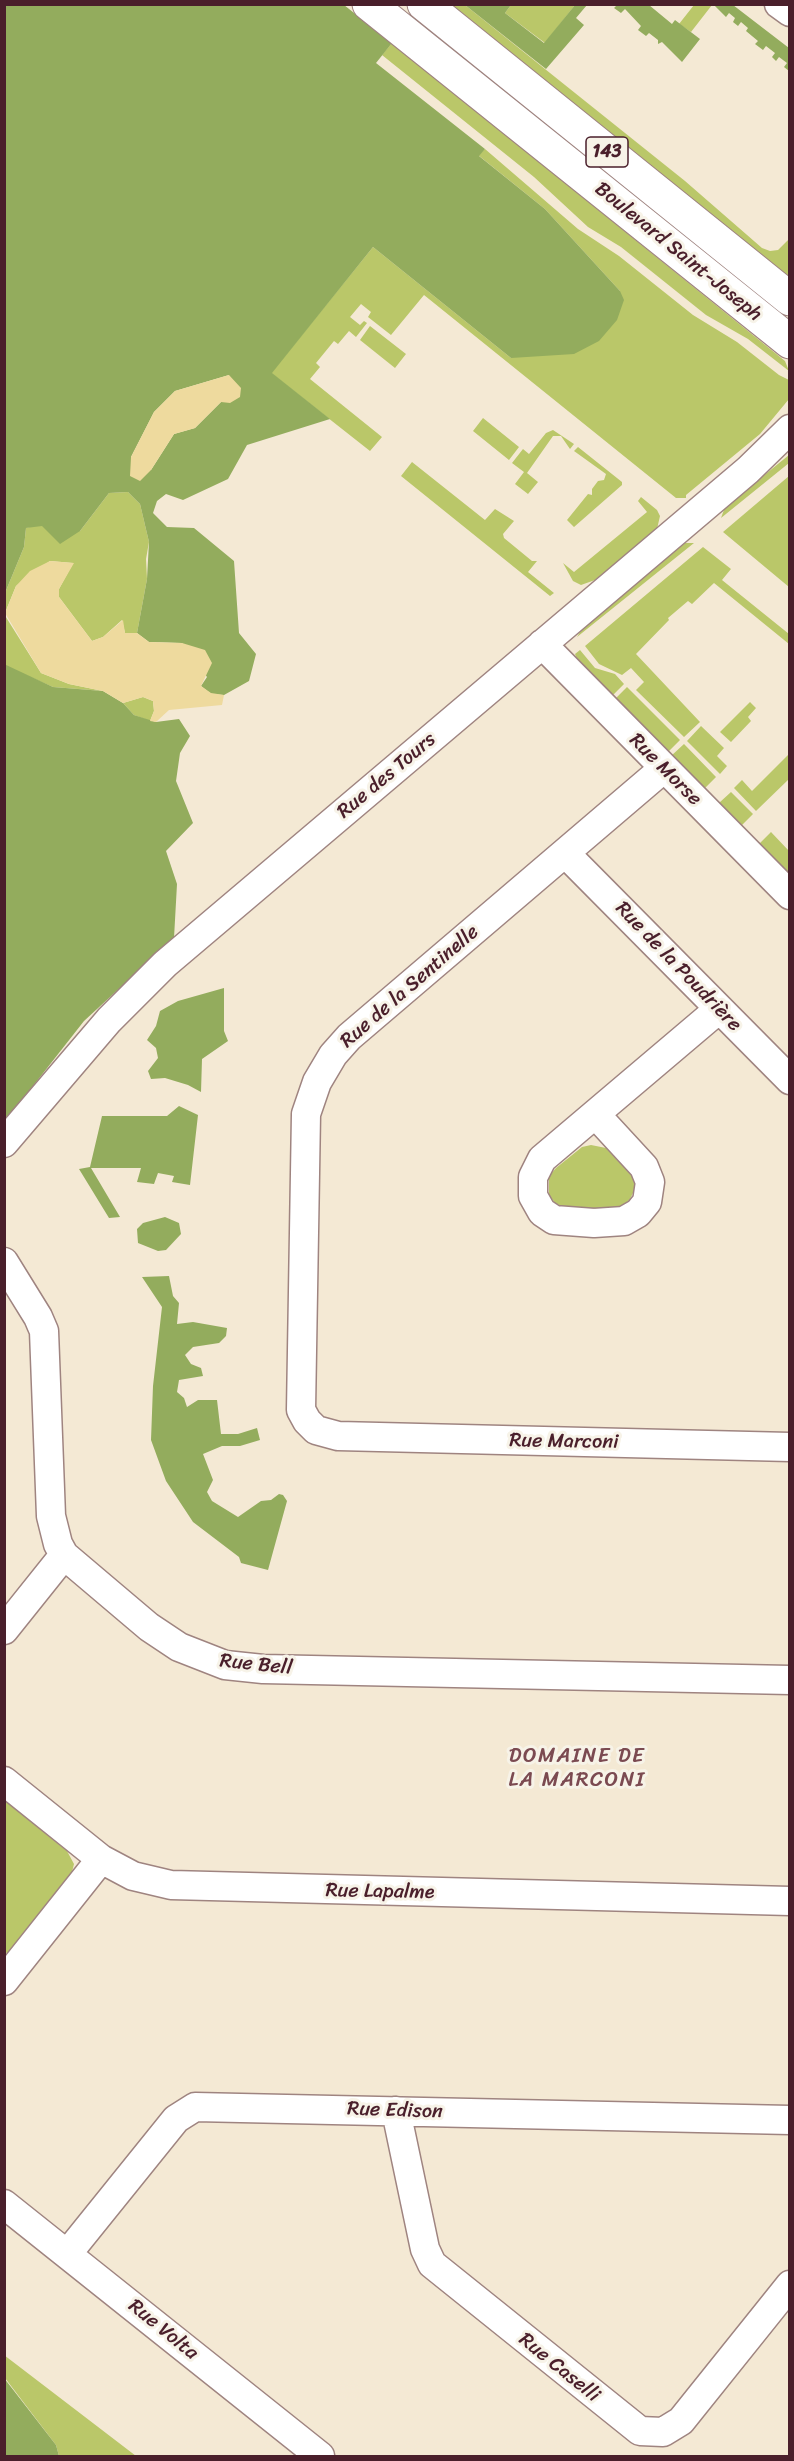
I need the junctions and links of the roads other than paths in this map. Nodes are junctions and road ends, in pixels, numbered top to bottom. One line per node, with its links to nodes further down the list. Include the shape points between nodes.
1 (369, 4): 6 (main road, Boulevard Saint-Joseph / 143)
2 (424, 4): 5 (main road, Boulevard Saint-Joseph / 143)
3 (779, 4): 4 (street)
4 (789, 12)
5 (789, 299)
6 (789, 342)
7 (789, 429): 8 (street, Rue des Tours, via 748,470)
8 (542, 644): 9 (street, Rue Morse); 15 (street, Rue des Tours, via 165,964 109,1020)
9 (663, 769): 10 (street, Rue de la Sentinelle); 11 (street, Rue Morse)
10 (566, 854): 12 (street, Rue de la Poudrière); 17 (street, Rue de la Sentinelle, via 349,1037 333,1055 310,1096 306,1113 300,1402 303,1416 311,1426)
11 (789, 896)
12 (719, 1009): 13 (street, Rue de la Poudrière); 14 (street)
13 (789, 1080)
14 (597, 1116)
15 (4, 1143)
16 (4, 1262): 19 (street, via 43,1326 51,1516)
17 (338, 1436): 18 (street, Rue Marconi)
18 (789, 1447)
19 (64, 1555): 20 (street); 21 (street, Rue Bell, via 163,1637 191,1653 225,1665)
20 (4, 1630)
21 (789, 1680)
22 (4, 1781): 23 (street, Rue Lapalme)
23 (101, 1859): 24 (street, Rue Lapalme, via 133,1876 187,1887); 25 (street)
24 (789, 1901)
25 (4, 1981)
26 (396, 2111): 27 (street, Rue Edison); 29 (street, Rue Edison, via 195,2107 176,2119); 30 (street, Rue Caselli, via 429,2260 640,2431 663,2432 681,2421)
27 (789, 2120)
28 (4, 2204): 29 (street, Rue Volta)
29 (68, 2253): 31 (street, Rue Volta)
30 (789, 2285)
31 (320, 2457)

